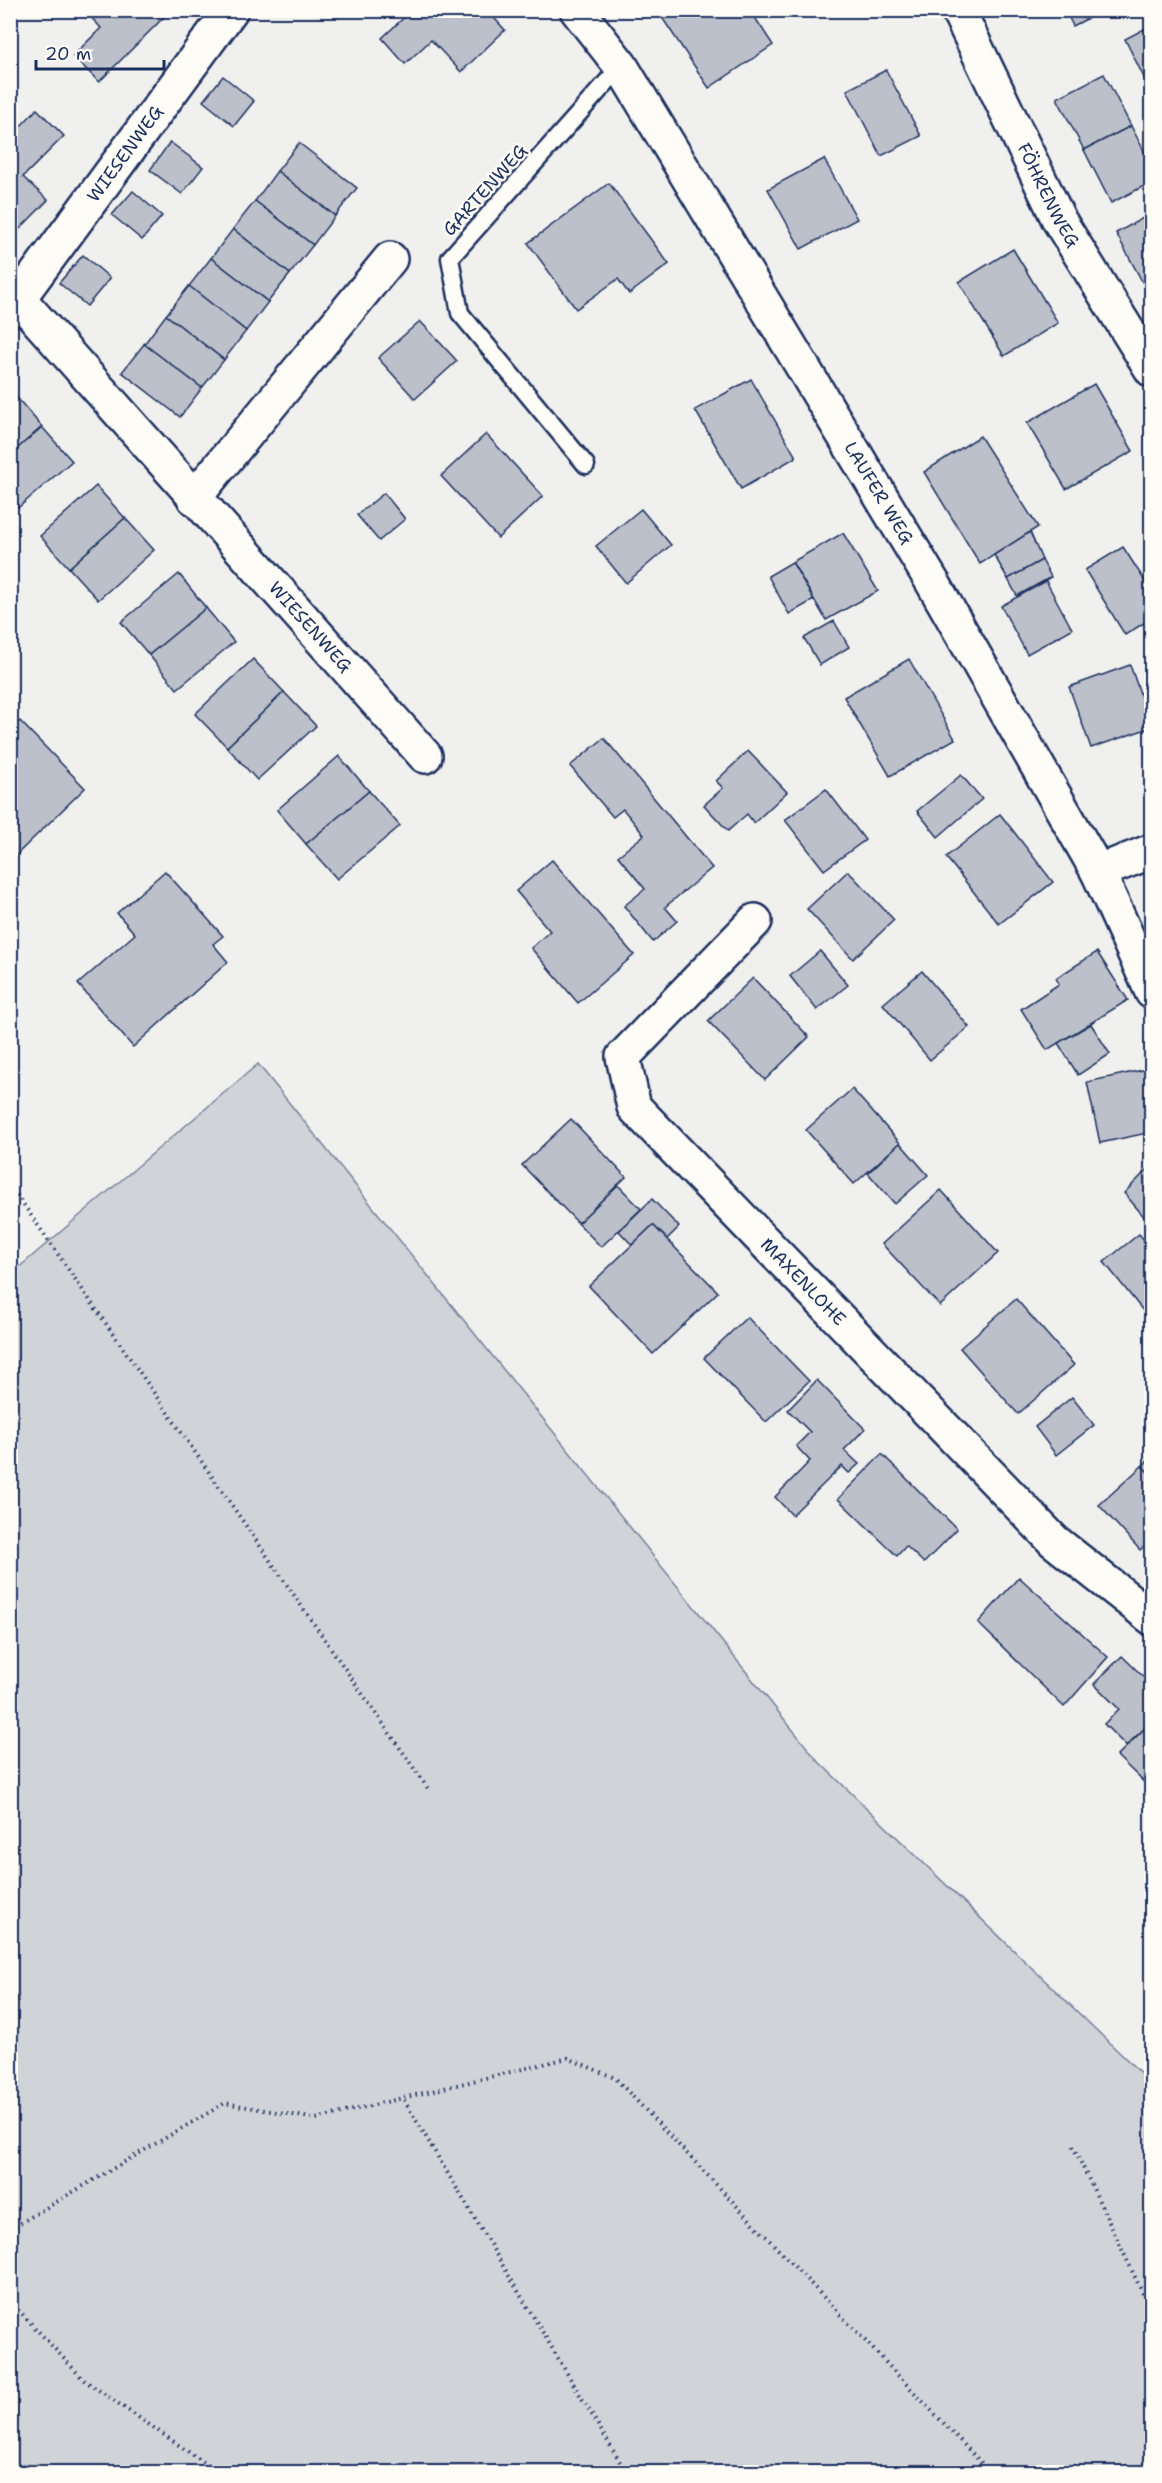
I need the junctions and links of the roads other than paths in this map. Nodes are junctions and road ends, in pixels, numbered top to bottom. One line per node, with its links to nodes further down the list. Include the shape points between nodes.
1 (231, 10): 6 (street, WIESENWEG)
2 (578, 10): 4 (street, LAUFER WEG)
3 (958, 10): 7 (street, FÖHRENWEG, via 1059,220)
4 (621, 66): 8 (lane, GARTENWEG, via 450,258 460,313); 12 (street, LAUFER WEG, via 933,583)
5 (390, 259): 9 (street)
6 (14, 304): 9 (street, WIESENWEG)
7 (1152, 370)
8 (586, 465)
9 (194, 498): 10 (street, WIESENWEG)
10 (425, 756)
11 (1152, 851): 12 (street)
12 (1098, 872): 14 (street, LAUFER WEG)
13 (755, 921): 15 (street, MAXENLOHE, via 623,1057 634,1107 1054,1541)
14 (1152, 992)
15 (1152, 1618)

